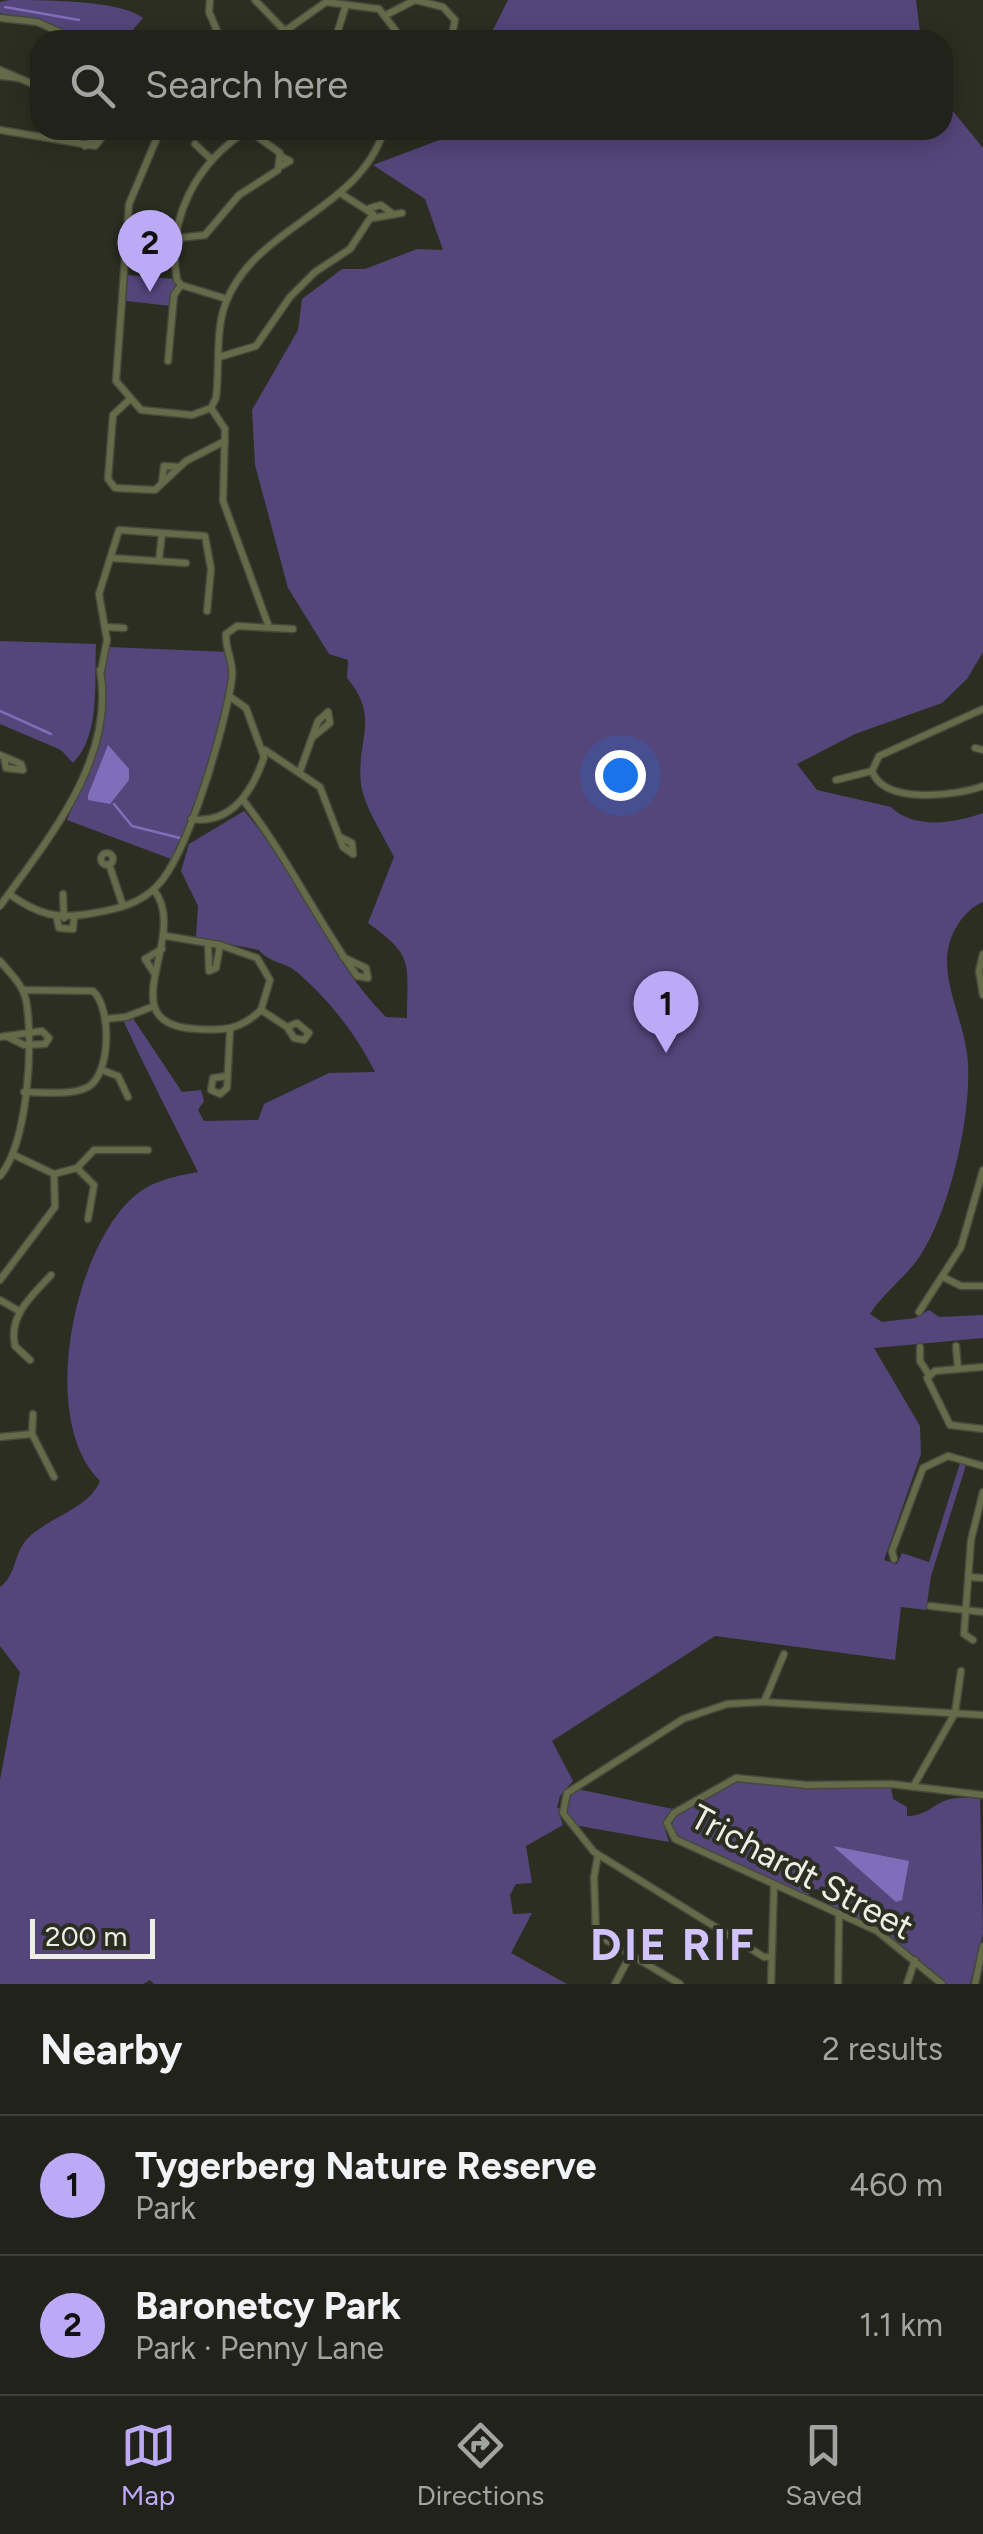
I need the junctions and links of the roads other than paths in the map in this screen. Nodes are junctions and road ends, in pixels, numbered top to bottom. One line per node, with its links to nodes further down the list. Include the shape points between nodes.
1 (210, 0): 7 (street)
2 (254, 0): 8 (street)
3 (346, 4): 4 (street, via 371,6); 8 (street, via 326,2); 9 (street)
4 (386, 16): 10 (street); 11 (street, via 415,0 443,7 455,20)
5 (0, 18): 6 (street)
6 (56, 30)
7 (217, 30)
8 (286, 30)
9 (338, 30)
10 (394, 30)
11 (453, 30)
12 (0, 73): 13 (street)
13 (30, 82)
14 (0, 130): 15 (street)
15 (30, 132)
16 (70, 140): 17 (street, via 84,146)
17 (101, 140)
18 (154, 140): 32 (street, via 129,204 116,380)
19 (232, 140): 23 (street)
20 (260, 140): 27 (street, via 280,156 280,166 239,195 205,235)
21 (380, 140): 24 (street)
22 (196, 144): 23 (street)
23 (212, 160): 27 (street, via 188,190)
24 (340, 194): 25 (street); 29 (street, via 268,246)
25 (370, 208): 26 (street); 26 (street, via 398,214)
26 (373, 218): 30 (street, via 350,249 290,297 256,346)
27 (178, 238): 28 (street)
28 (180, 285): 29 (street); 31 (street)
29 (227, 299): 30 (street)
30 (219, 357): 33 (street)
31 (168, 362)
32 (130, 399): 33 (street, via 144,411 192,415); 34 (street, via 113,415 108,482 115,488 152,491)
33 (210, 408): 34 (street, via 224,424)
34 (221, 442): 42 (street, via 222,495)
35 (162, 532): 36 (street, via 117,532); 37 (street); 39 (street, via 205,536 211,569)
36 (111, 558): 37 (street); 40 (street, via 99,594)
37 (159, 561): 38 (street)
38 (186, 563)
39 (207, 611)
40 (105, 628): 41 (street); 57 (street, via 100,718 83,777 60,824)
41 (124, 628)
42 (269, 628): 43 (street); 44 (street, via 233,627 226,634)
43 (293, 628)
44 (229, 696): 47 (street, via 246,708); 53 (street)
45 (983, 709): 49 (street, via 879,756)
46 (314, 736): 48 (street)
47 (265, 750): 48 (street); 52 (street)
48 (300, 771): 54 (street, via 324,792)
49 (872, 772): 50 (street); 51 (street, via 884,786 933,797)
50 (836, 780)
51 (983, 786)
52 (243, 800): 53 (street, via 210,820); 68 (street)
53 (191, 818): 56 (street, via 174,865)
54 (340, 837)
55 (109, 864): 60 (street)
56 (154, 890): 60 (street); 63 (street, via 165,907)
57 (8, 894): 59 (street); 62 (street, via 34,912)
58 (63, 894): 62 (street)
59 (0, 906)
60 (124, 906): 61 (street)
61 (74, 917): 62 (street); 62 (street, via 73,929 65,931 58,928)
62 (61, 918)
63 (166, 936): 64 (street); 66 (street)
64 (208, 943): 65 (street); 65 (street, via 209,970)
65 (220, 945): 74 (street, via 262,963 270,986)
66 (162, 949): 70 (street); 70 (street, via 145,960)
67 (983, 954): 72 (street)
68 (344, 957)
69 (0, 962): 71 (street)
70 (154, 972): 73 (street)
71 (23, 990): 75 (street, via 94,992); 78 (street)
72 (983, 995)
73 (154, 1006): 75 (street); 77 (street, via 171,1028)
74 (261, 1010): 76 (street); 77 (street)
75 (104, 1018): 81 (street)
76 (287, 1027)
77 (230, 1030): 82 (street)
78 (27, 1032): 79 (street); 80 (street); 80 (street, via 49,1038)
79 (3, 1037): 80 (street)
80 (28, 1045): 83 (street)
81 (102, 1070): 83 (street, via 85,1089); 84 (street, via 118,1076)
82 (227, 1076)
83 (24, 1092): 86 (street)
84 (128, 1097)
85 (148, 1150): 87 (street, via 94,1150)
86 (14, 1155): 89 (street); 90 (street)
87 (78, 1168): 89 (street); 92 (street, via 94,1186)
88 (983, 1170): 91 (street)
89 (54, 1174): 95 (street, via 55,1208)
90 (0, 1176)
91 (981, 1194): 94 (street)
92 (88, 1219)
93 (51, 1275): 98 (street)
94 (943, 1277): 96 (street); 99 (street)
95 (0, 1280)
96 (983, 1286)
97 (0, 1300): 98 (street)
98 (19, 1311): 102 (street, via 13,1340)
99 (919, 1312)
100 (956, 1346): 104 (street)
101 (920, 1347): 105 (street)
102 (30, 1360)
103 (983, 1367): 104 (street)
104 (958, 1369): 105 (street)
105 (929, 1374): 107 (street, via 950,1425)
106 (33, 1414): 108 (street)
107 (983, 1429)
108 (32, 1434): 109 (street); 111 (street)
109 (0, 1437)
110 (983, 1466): 113 (street, via 948,1456 923,1468)
111 (54, 1478)
112 (983, 1492): 114 (street)
113 (894, 1558)
114 (970, 1577): 115 (street); 117 (street)
115 (983, 1578)
116 (930, 1606): 117 (street)
117 (968, 1610): 118 (street); 119 (street, via 964,1636)
118 (983, 1612)
119 (972, 1640)
120 (784, 1654): 122 (street)
121 (961, 1671): 123 (street)
122 (764, 1702): 123 (street); 127 (street, via 726,1704 684,1718 570,1790 563,1813)
123 (955, 1714): 124 (street); 125 (street)
124 (983, 1715)
125 (913, 1787): 126 (street, Trichardt Street); 128 (street, Trichardt Street, via 736,1778 669,1818 673,1838)
126 (983, 1795)
127 (598, 1855): 131 (street, via 596,1934); 132 (street)
128 (774, 1885): 129 (street, Trichardt Street); 132 (street)
129 (839, 1914): 133 (street, Trichardt Street); 137 (street)
130 (983, 1946): 140 (street)
131 (631, 1954): 134 (street); 135 (street)
132 (771, 1957): 136 (street)
133 (916, 1960): 138 (street); 139 (street, Trichardt Street)
134 (615, 1984)
135 (680, 1984)
136 (770, 1984)
137 (838, 1984)
138 (907, 1984)
139 (942, 1984)
140 (975, 1984)

